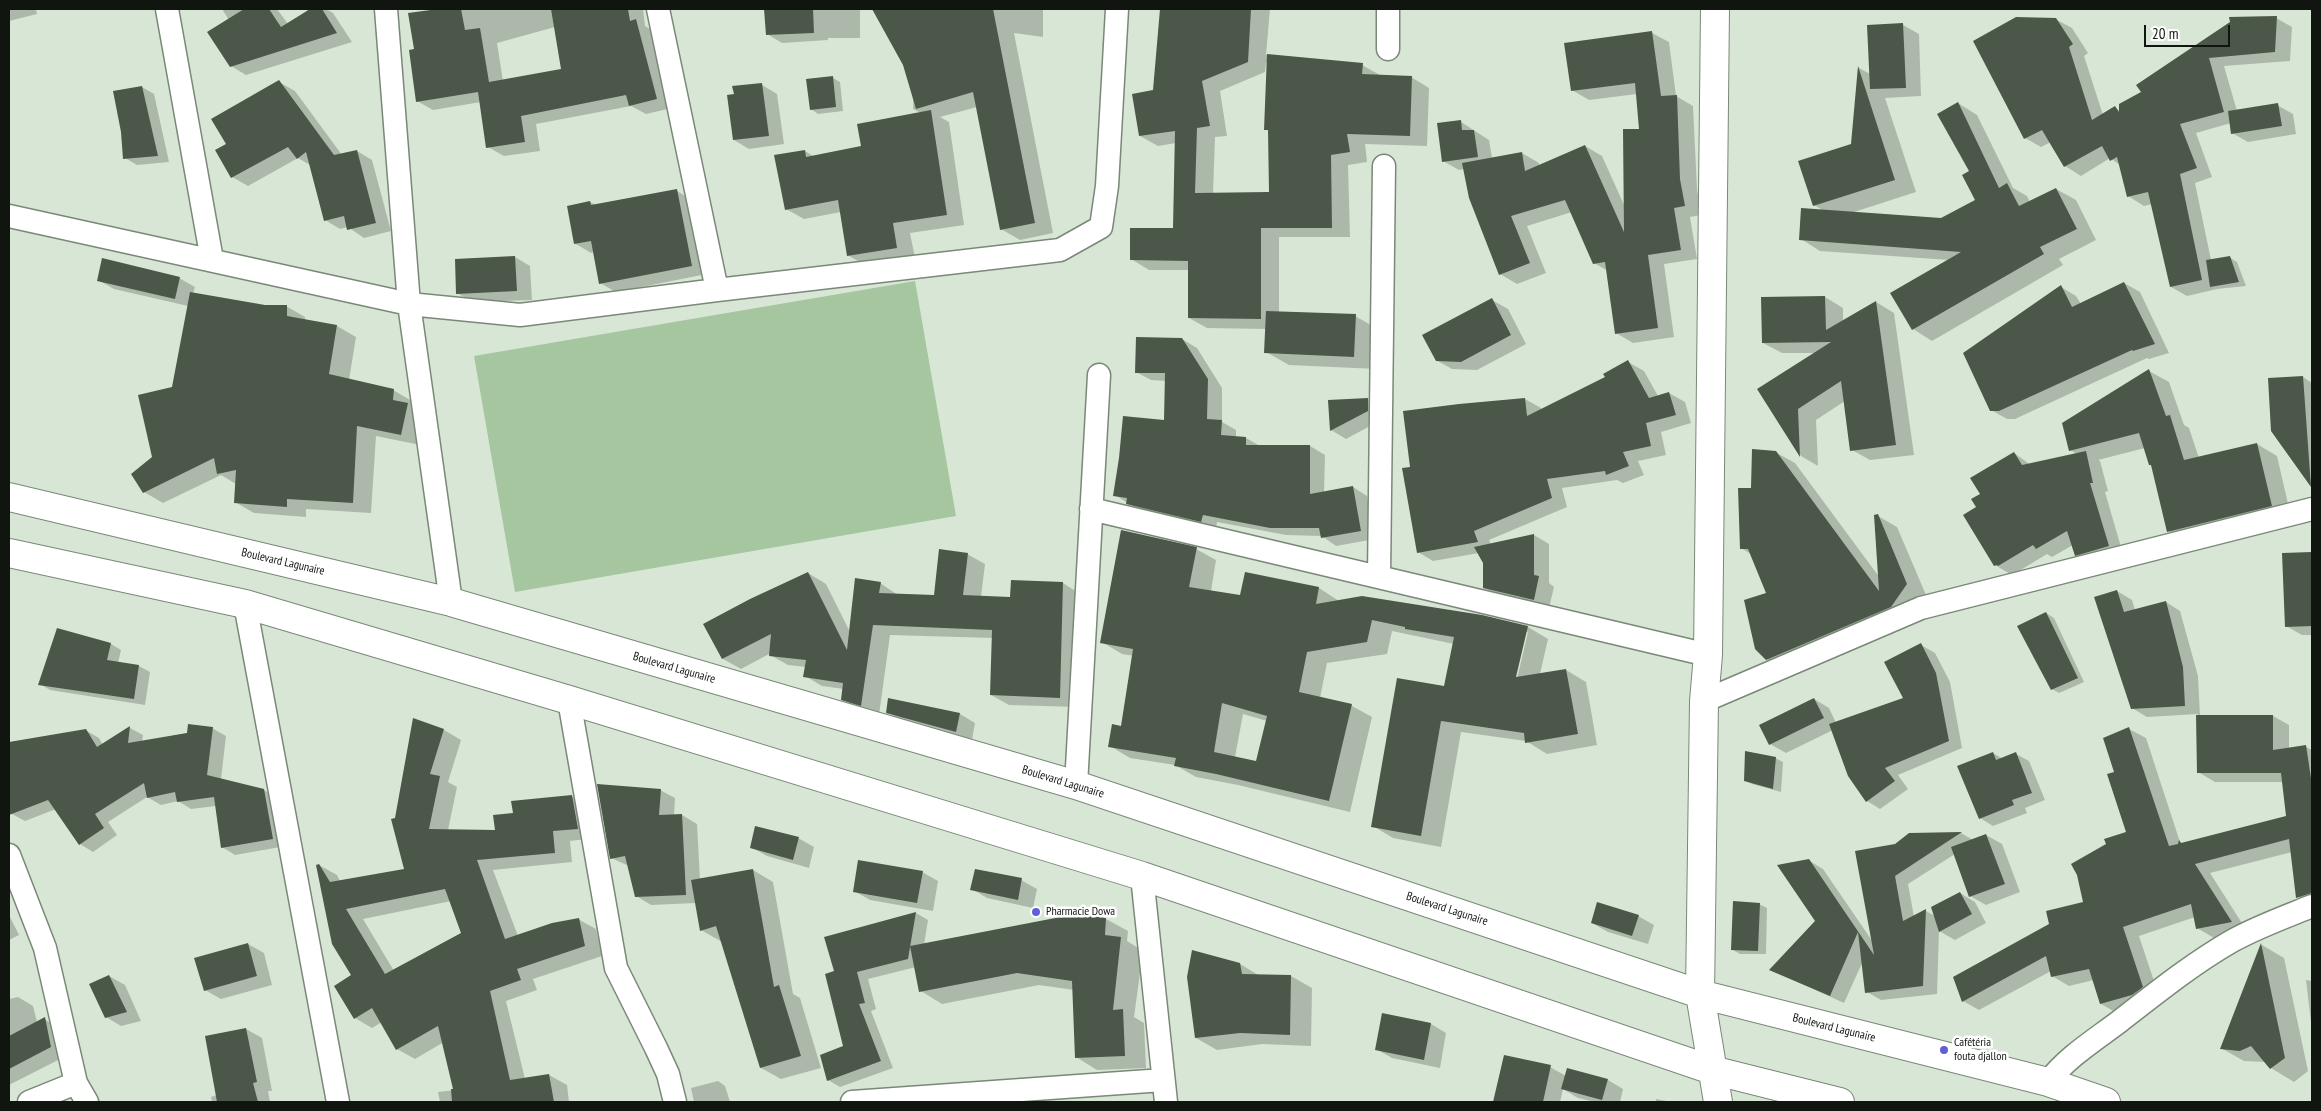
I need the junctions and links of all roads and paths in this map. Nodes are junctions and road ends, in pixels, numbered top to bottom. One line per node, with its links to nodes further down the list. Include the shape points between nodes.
1 (166, 9): 10 (street)
2 (386, 9): 12 (street)
3 (658, 9): 11 (street)
4 (1117, 9): 11 (street, via 1107,186 1101,227 1060,250)
5 (1388, 9): 7 (street)
6 (1715, 9): 21 (main road)
7 (1388, 49)
8 (1384, 166): 18 (street)
9 (9, 216): 10 (street)
10 (212, 260): 12 (street)
11 (717, 290): 12 (street, via 520,315)
12 (409, 304): 19 (street)
13 (1098, 374): 15 (street)
14 (9, 497): 19 (main road, Boulevard Lagunaire)
15 (1091, 509): 18 (street); 24 (street)
16 (2312, 510): 23 (street, via 1921,608)
17 (9, 553): 20 (main road)
18 (1379, 576): 21 (street)
19 (451, 602): 24 (main road, Boulevard Lagunaire)
20 (245, 604): 22 (main road); 35 (street)
21 (1708, 655): 23 (main road)
22 (569, 700): 26 (main road); 36 (street, via 616,968 668,1074)
23 (1704, 701): 28 (main road)
24 (1076, 785): 28 (main road, Boulevard Lagunaire)
25 (9, 854): 32 (street, via 45,948)
26 (1142, 876): 29 (main road); 30 (street)
27 (2312, 906): 31 (street, via 2232,941 2191,967 2077,1053)
28 (1700, 994): 29 (main road); 31 (main road, Boulevard Lagunaire)
29 (1712, 1070): 39 (main road); 40 (main road)
30 (1163, 1080): 37 (street); 38 (street)
31 (2048, 1082): 41 (main road, Boulevard Lagunaire)
32 (76, 1083): 33 (street); 34 (street)
33 (29, 1102)
34 (86, 1102)
35 (338, 1102)
36 (675, 1102)
37 (852, 1102)
38 (1166, 1102)
39 (1718, 1102)
40 (1840, 1102)
41 (2106, 1102)

